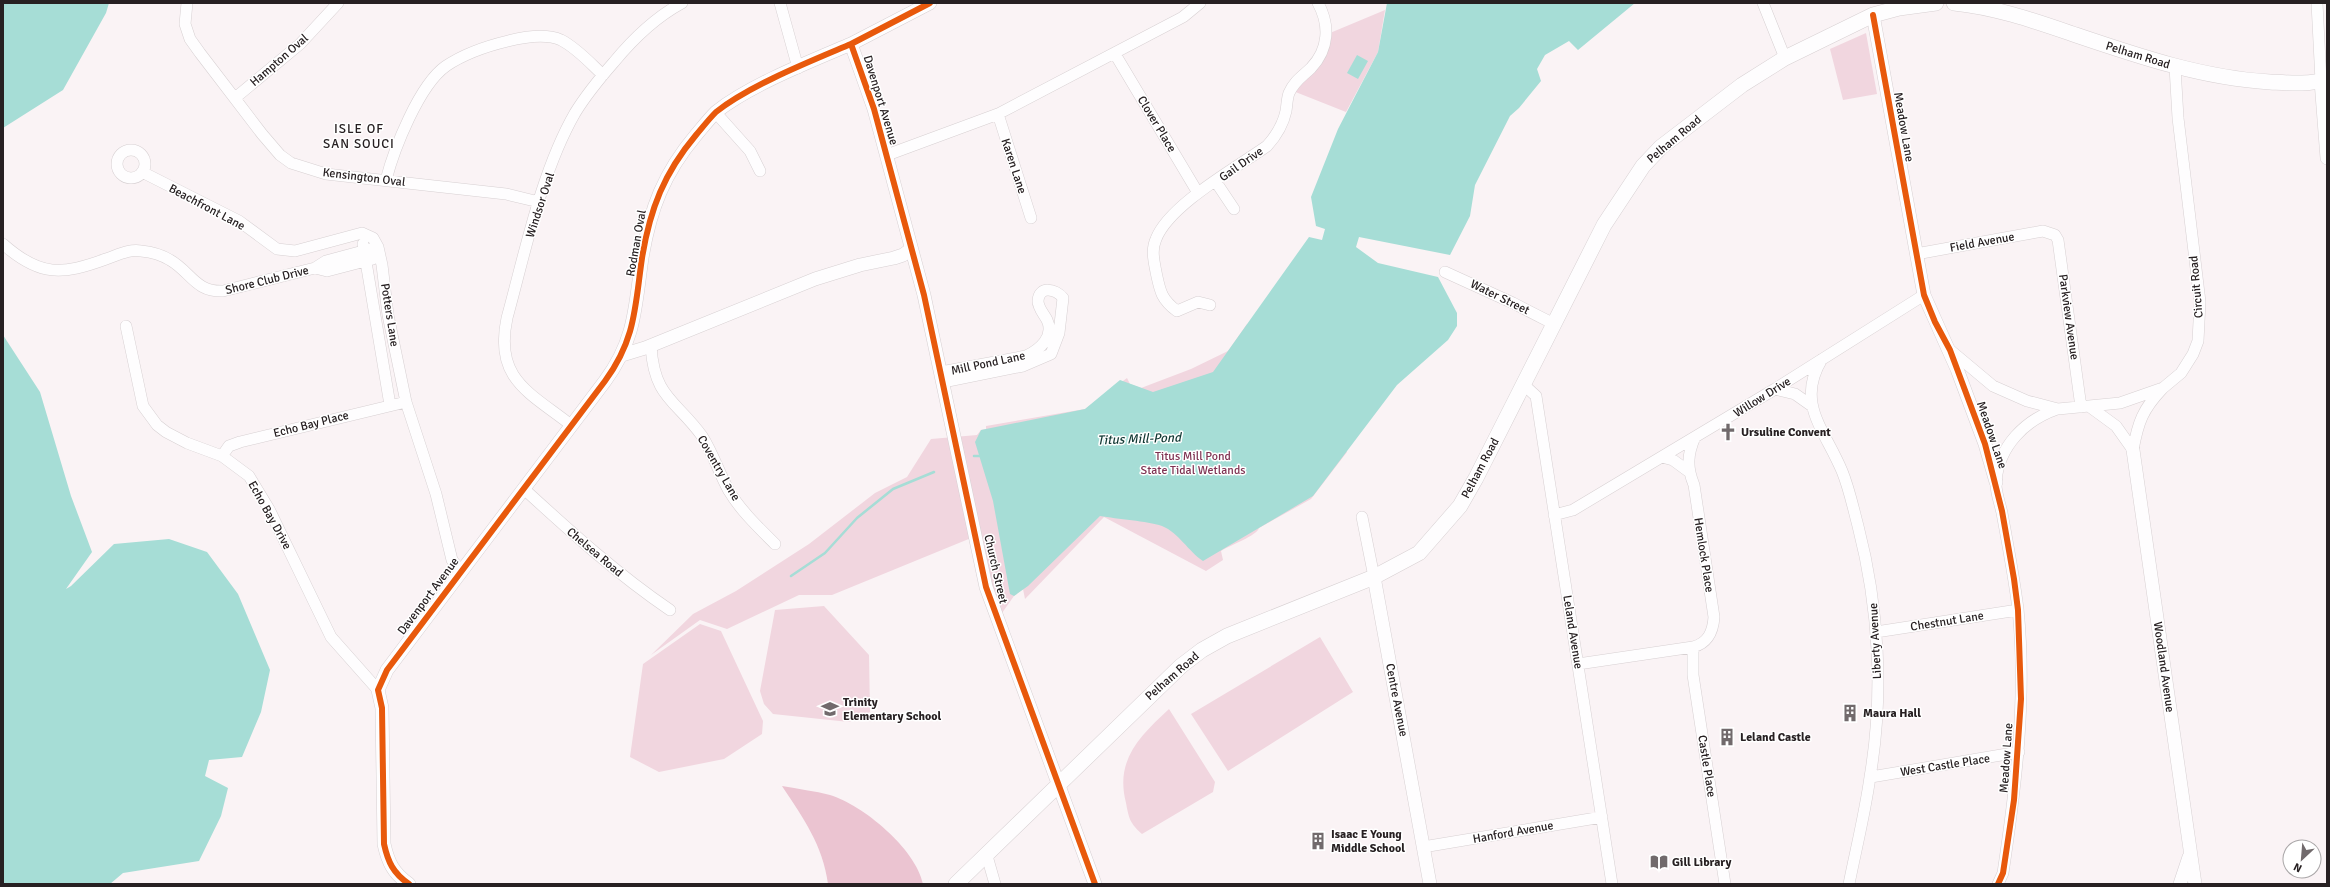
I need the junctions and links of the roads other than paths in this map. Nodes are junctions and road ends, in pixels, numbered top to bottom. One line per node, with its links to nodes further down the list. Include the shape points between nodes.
1 (187, 3): 21 (street, Kensington Oval, via 185,24 190,38)
2 (338, 3): 21 (street, Hampton Oval, via 300,44)
3 (780, 3): 18 (street)
4 (930, 3): 14 (street, Davenport Avenue)
5 (1200, 3): 15 (street, via 1183,17)
6 (1318, 3): 29 (street, Gail Drive, via 1326,20 1325,43 1320,57 1294,83 1276,136 1267,146)
7 (1763, 3): 16 (street)
8 (1931, 3): 9 (main road, Pelham Road); 13 (main road, Pelham Road)
9 (1936, 3)
10 (1954, 3): 17 (main road, Pelham Road, via 1988,7)
11 (2318, 3): 20 (street)
12 (677, 4): 19 (street, Windsor Oval, via 636,38)
13 (1873, 15): 16 (main road, Pelham Road); 39 (street, Meadow Lane)
14 (852, 44): 18 (street, Rodman Oval); 24 (street, Davenport Avenue)
15 (1115, 54): 23 (street); 30 (street, Clover Place)
16 (1785, 58): 44 (main road, Pelham Road, via 1742,85 1662,147 1643,166 1604,225)
17 (2175, 67): 20 (main road, Pelham Road, via 2254,81 2304,83); 53 (street, Circuit Road, via 2178,118 2200,302 2198,341 2193,354 2181,373)
18 (798, 68): 22 (street, Rodman Oval, via 758,86)
19 (603, 75): 28 (street, via 562,41 549,37 515,39 486,46 446,66 430,84 394,150); 31 (street, Windsor Oval, via 576,113 563,137)
20 (2324, 80): 25 (street)
21 (235, 98): 28 (street, Kensington Oval, via 280,155 291,163 326,174)
22 (716, 113): 26 (street, via 750,151); 48 (street, Rodman Oval, via 683,150 654,202 646,231 634,322)
23 (998, 114): 24 (street); 33 (street, Karen Lane)
24 (887, 155): 37 (street, Davenport Avenue)
25 (2327, 158)
26 (760, 171)
27 (142, 172): 35 (street, Beachfront Lane, via 239,221 277,249 295,251)
28 (386, 180): 31 (street, Kensington Oval, via 506,194)
29 (1216, 182): 30 (street, Gail Drive); 32 (street)
30 (1198, 194): 43 (street, Gail Drive, via 1165,222 1153,253 1164,301 1177,311 1198,302)
31 (539, 202): 59 (street, Windsor Oval, via 507,318 503,337 504,354 509,371 517,382)
32 (1234, 209)
33 (1031, 218)
34 (2048, 232): 39 (street, Field Avenue); 57 (street, Parkview Avenue, via 2056,235 2058,240)
35 (362, 233): 38 (street, via 373,238); 40 (street, Potters Lane)
36 (3, 244): 40 (street, Shore Club Drive, via 20,257 50,271 82,268 129,251 154,253 170,260 203,288 212,292 315,268 326,261)
37 (911, 249): 46 (street, via 903,256 815,279); 50 (street, Church Street)
38 (379, 252): 40 (street, Shore Club Drive); 54 (street, Potters Lane, via 388,315)
39 (1916, 254): 42 (street, Meadow Lane)
40 (366, 255): 55 (street, Potters Lane)
41 (1445, 272): 44 (street, Water Street)
42 (1924, 295): 47 (street, Meadow Lane); 49 (street, Willow Drive)
43 (1210, 305)
44 (1554, 324): 51 (main road, Pelham Road)
45 (126, 326): 62 (street, Echo Bay Drive, via 143,406 157,425 187,443)
46 (651, 346): 48 (street); 69 (street, Coventry Lane, via 659,386 701,436 731,493 753,522)
47 (1950, 350): 58 (street, Circuit Road, via 1993,386 2021,399); 65 (street, Meadow Lane, via 1985,444)
48 (622, 355): 59 (street, Davenport Avenue)
49 (1822, 359): 52 (street, Willow Drive); 56 (street, Liberty Avenue, via 1811,382)
50 (942, 377): 50 (street, Mill Pond Lane, via 1023,366 1051,354 1059,333 1063,298 1053,290 1047,289 1041,293 1039,307 1048,322 1049,334 1038,351); 80 (street, Church Street, via 986,587)
51 (1524, 385): 67 (street, Leland Avenue, via 1536,396); 71 (main road, Pelham Road, via 1476,478 1447,524 1419,553)
52 (1775, 388): 56 (street, via 1795,394); 60 (street, Willow Drive)
53 (2163, 388): 57 (street, Circuit Road, via 2120,403); 61 (street, Woodland Avenue, via 2144,411)
54 (406, 402): 55 (street, Echo Bay Place); 70 (street, Potters Lane, via 436,494 452,560)
55 (390, 405): 62 (street, Echo Bay Place, via 240,442 229,446)
56 (1812, 406): 74 (street, Liberty Avenue, via 1842,472 1853,507 1867,560)
57 (2085, 407): 58 (street, Circuit Road); 61 (street, Woodland Avenue, via 2116,426)
58 (2058, 409): 65 (street, Circuit Road, via 2039,416 2018,434 2003,454)
59 (571, 425): 66 (street, Davenport Avenue)
60 (1695, 437): 63 (street, Willow Drive); 64 (street, Hemlock Place, via 1690,449)
61 (2133, 450): 84 (street, Woodland Avenue)
62 (222, 456): 77 (street, Echo Bay Drive, via 249,476 258,488 331,637)
63 (1662, 457): 64 (street, via 1673,460); 67 (street, Willow Drive, via 1573,510)
64 (1688, 471): 75 (street, Hemlock Place, via 1694,485 1714,617 1713,629 1707,639)
65 (1996, 482): 73 (street, Meadow Lane)
66 (524, 489): 70 (street, Davenport Avenue); 72 (street, Chelsea Road, via 638,589)
67 (1554, 515): 76 (street, Leland Avenue)
68 (1362, 517): 71 (street, Centre Avenue)
69 (776, 544)
70 (461, 571): 77 (street, Davenport Avenue, via 387,670)
71 (1374, 577): 80 (main road, Pelham Road, via 1259,622 1202,650 1163,681); 82 (street, Centre Avenue)
72 (670, 610)
73 (2018, 610): 74 (street, Chestnut Lane); 78 (street, Meadow Lane, via 2021,699)
74 (1876, 632): 79 (street, Liberty Avenue, via 1876,733)
75 (1693, 648): 76 (street); 92 (street, Castle Place, via 1694,675)
76 (1578, 664): 81 (street, Leland Avenue)
77 (378, 690): 86 (street, via 382,708 384,844 387,860 393,871)
78 (2019, 752): 79 (street, West Castle Place); 85 (street, Meadow Lane)
79 (1870, 777): 93 (street, Liberty Avenue)
80 (1058, 784): 83 (main road, Pelham Road); 89 (street, Church Street)
81 (1602, 817): 82 (street, Hanford Avenue); 91 (street, Leland Avenue)
82 (1423, 847): 90 (street, Centre Avenue)
83 (987, 856): 87 (main road, Pelham Road); 88 (street)
84 (2190, 856): 95 (street); 96 (street, Woodland Avenue)
85 (2005, 879): 94 (street, Meadow Lane)
86 (409, 884)
87 (956, 884)
88 (995, 884)
89 (1095, 884)
90 (1430, 884)
91 (1612, 884)
92 (1725, 884)
93 (1849, 884)
94 (1998, 884)
95 (2180, 884)
96 (2195, 884)

